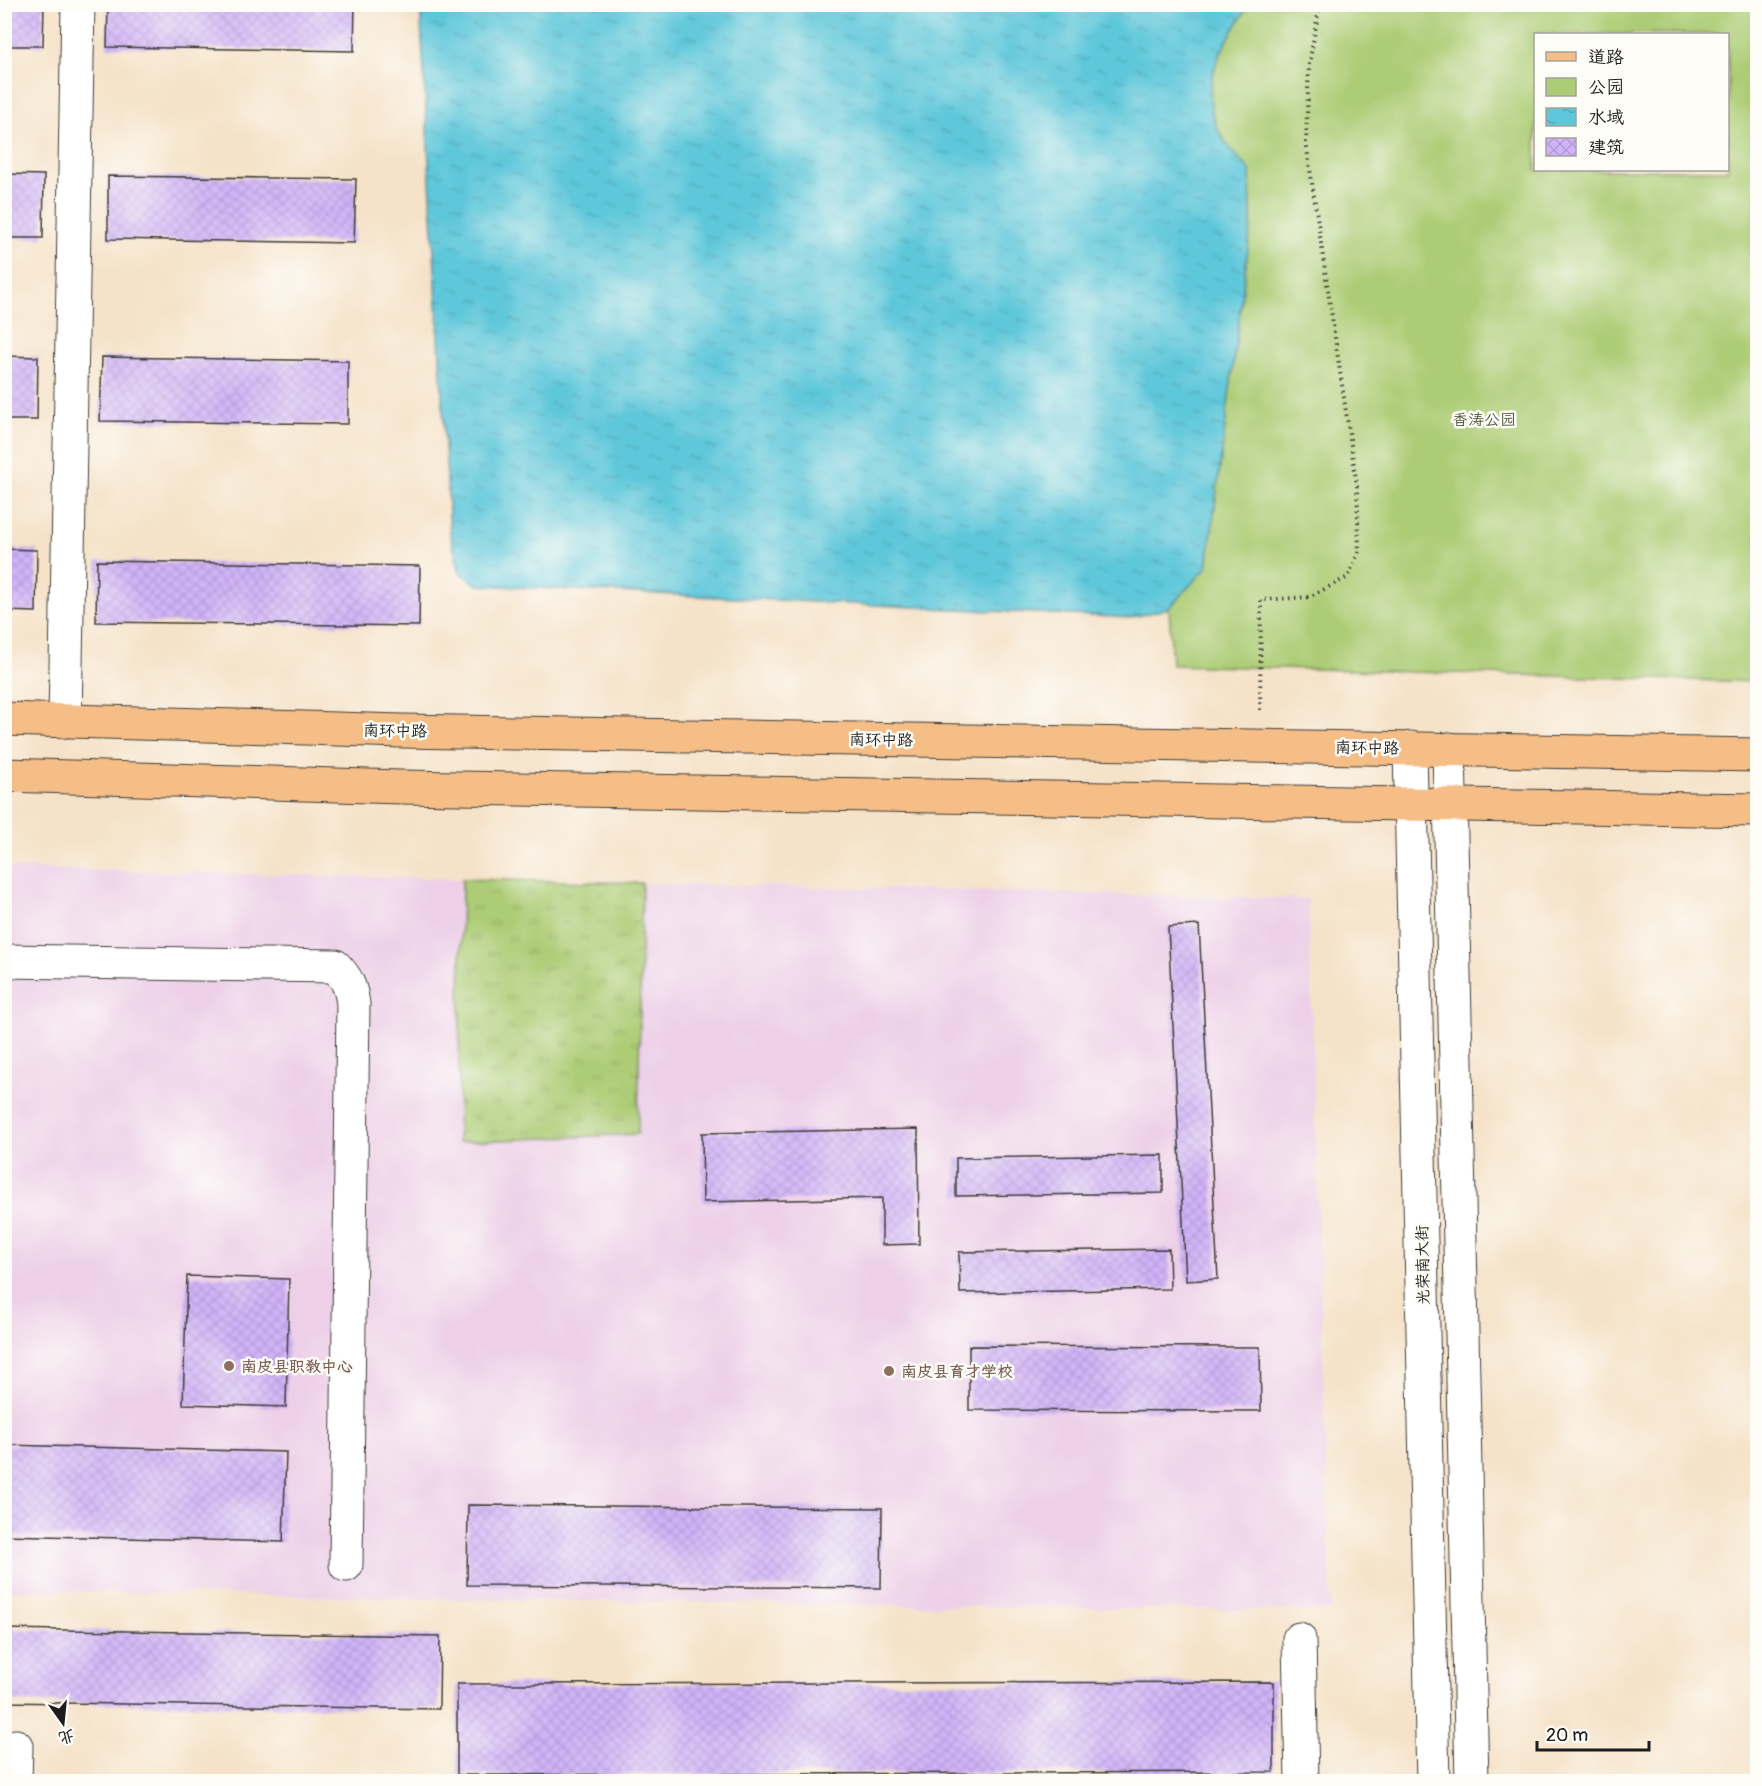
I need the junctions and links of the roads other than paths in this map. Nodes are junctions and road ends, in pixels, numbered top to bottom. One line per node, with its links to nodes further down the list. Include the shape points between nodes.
1 (78, 4): 3 (street)
2 (4, 719): 3 (main road, 南环中路)
3 (64, 721): 4 (main road, 南环中路, via 402,731)
4 (1410, 748): 5 (main road, 南环中路); 8 (street, 光荣南大街)
5 (1449, 749): 6 (main road, 南环中路); 9 (street)
6 (1758, 755)
7 (4, 775): 8 (main road, via 413,787)
8 (1411, 804): 9 (main road); 17 (street, 光荣南大街)
9 (1450, 805): 10 (main road); 18 (street)
10 (1758, 810)
11 (4, 962): 12 (street, via 335,966 346,977 353,1004)
12 (346, 1565)
13 (1299, 1639): 16 (street)
14 (16, 1746): 15 (street)
15 (15, 1782)
16 (1302, 1782)
17 (1433, 1782)
18 (1472, 1782)

